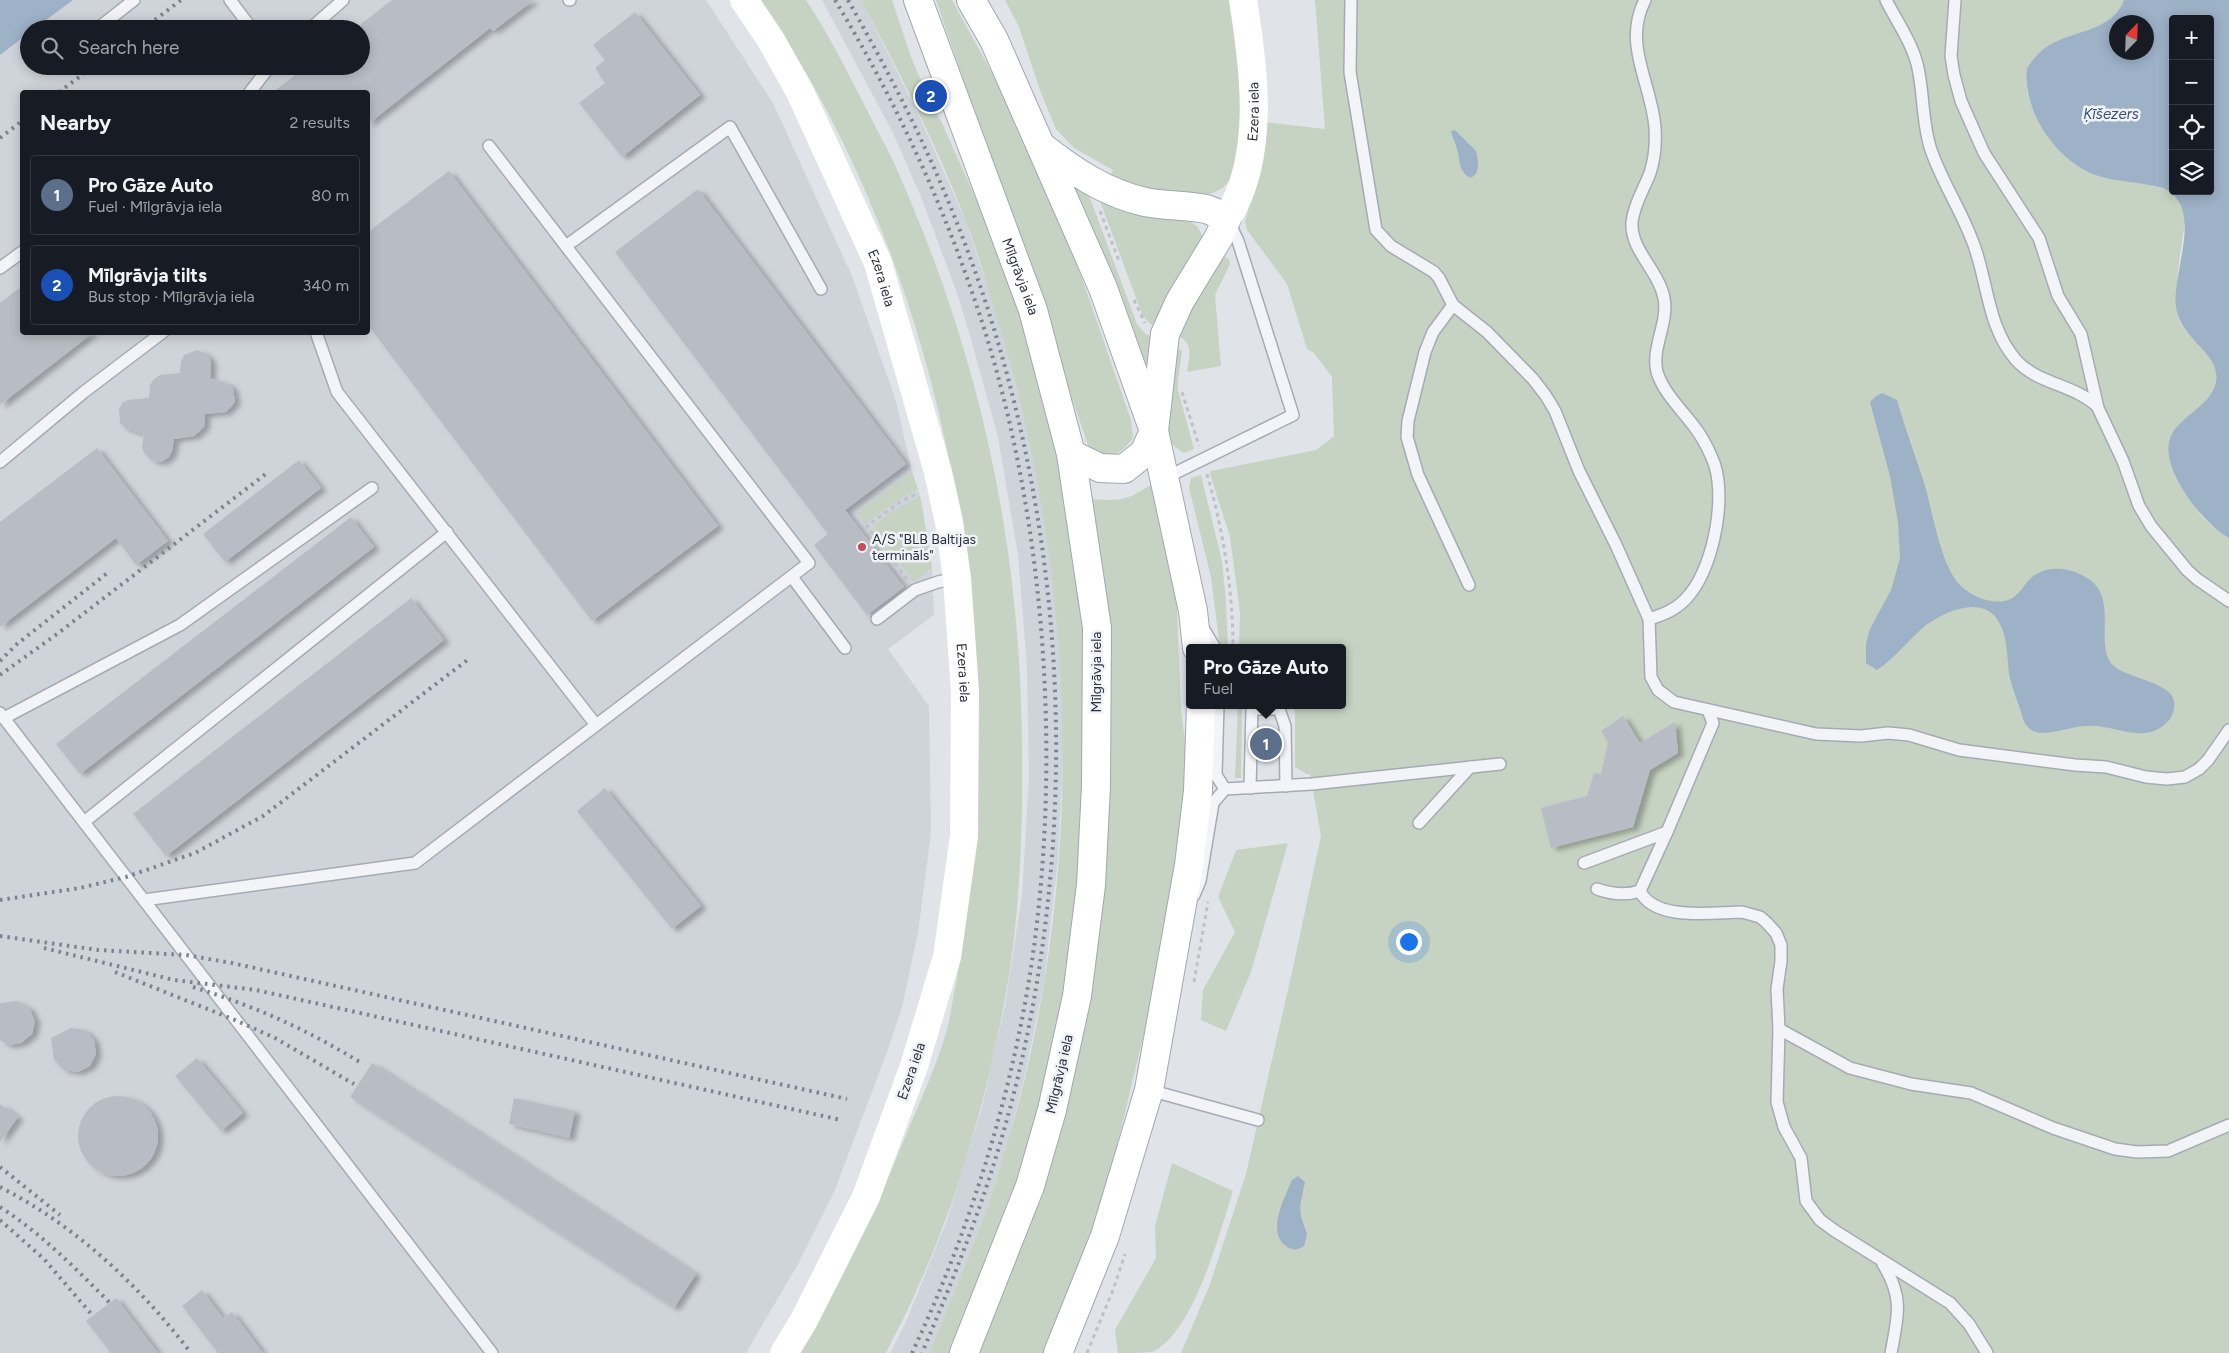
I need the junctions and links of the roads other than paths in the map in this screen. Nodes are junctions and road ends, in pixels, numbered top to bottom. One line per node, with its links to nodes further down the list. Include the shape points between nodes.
1 (134, 0): 12 (lane)
2 (230, 0): 13 (lane)
3 (343, 0): 14 (lane)
4 (744, 0): 38 (main road, Ezera iela, via 800,92 878,263 938,472)
5 (918, 0): 32 (main road, Mīlgrāvja iela, via 1034,310)
6 (971, 0): 17 (main road, via 994,40)
7 (1242, 0): 19 (main road, Ezera iela, via 1254,104 1250,160 1245,181)
8 (1351, 0): 24 (lane, via 1350,72 1376,230 1391,246 1434,272)
9 (1645, 0): 43 (lane, via 1638,20 1636,41 1639,64 1654,115 1656,148 1650,174 1636,204 1632,228 1664,298 1656,359 1658,374 1708,448 1717,470 1720,491 1703,573 1690,595)
10 (1886, 0): 30 (lane, via 1915,58 1924,124 1932,153 1971,236 1992,314 2003,341 2028,371 2079,393)
11 (1955, 0): 30 (lane, via 1951,56 1961,101 1984,153 2039,238 2058,296 2081,334)
12 (108, 20)
13 (245, 20)
14 (320, 20)
15 (263, 75): 16 (lane)
16 (252, 90)
17 (1040, 145): 19 (main road, via 1073,171 1122,195 1145,202 1207,209); 31 (main road, via 1102,288)
18 (489, 146): 20 (lane)
19 (1227, 218): 31 (main road, Ezera iela, via 1165,334); 34 (lane, via 1238,241 1293,415)
20 (566, 246): 23 (lane, via 730,126); 37 (lane, via 809,563)
21 (20, 253): 22 (lane)
22 (0, 268)
23 (821, 289)
24 (1447, 293): 25 (lane); 27 (lane)
25 (1453, 305): 26 (lane); 27 (lane)
26 (1467, 317): 27 (lane, via 1453,315); 41 (lane, via 1487,332 1546,396)
27 (1440, 322): 39 (lane, via 1425,352 1407,437 1418,475)
28 (159, 335): 33 (lane)
29 (317, 335): 36 (lane, via 337,392)
30 (2098, 408): 40 (lane, via 2150,526 2196,580)
31 (1154, 431): 32 (main road, via 1144,453 1124,468 1100,468); 34 (main road)
32 (1071, 454): 78 (main road, Mīlgrāvja iela, via 1096,628 1096,786 1091,885 1077,996 1052,1110 1030,1186)
33 (0, 462)
34 (1165, 478): 42 (main road)
35 (372, 488): 54 (lane, via 180,624)
36 (447, 532): 56 (lane); 63 (lane)
37 (792, 577): 49 (lane); 56 (lane)
38 (956, 578): 44 (lane, via 915,590); 77 (main road, Ezera iela, via 965,692 964,836 947,957 914,1066 866,1197)
39 (1469, 585)
40 (2229, 601)
41 (1642, 604): 43 (lane); 45 (lane)
42 (1193, 611): 47 (main road); 48 (lane)
43 (1666, 614): 45 (lane); 46 (lane)
44 (877, 619)
45 (1649, 619): 46 (lane)
46 (1650, 635): 52 (lane, via 1652,677 1658,690 1674,702)
47 (1197, 644)
48 (1212, 644)
49 (845, 648)
50 (1201, 709): 70 (main road, via 1198,791)
51 (1218, 709): 62 (lane, via 1216,775)
52 (1708, 710): 53 (lane); 55 (lane)
53 (1722, 714): 55 (lane); 57 (lane, via 1816,734 1909,735 1959,750 2106,767 2167,779 2185,777 2199,769)
54 (2, 715): 63 (lane)
55 (1713, 723): 65 (lane)
56 (596, 725): 69 (lane, via 415,863)
57 (2229, 730)
58 (1500, 764): 59 (lane)
59 (1470, 767): 60 (lane); 64 (lane)
60 (1286, 786): 61 (lane); 61 (lane, via 1285,726 1279,709 1252,709)
61 (1250, 788): 62 (lane)
62 (1225, 789): 70 (lane, via 1213,802 1200,881)
63 (84, 822): 69 (lane)
64 (1419, 823)
65 (1668, 832): 66 (lane); 68 (lane)
66 (1584, 863)
67 (1597, 889): 68 (lane, via 1618,894)
68 (1640, 891): 71 (lane, via 1650,903 1670,911 1742,912 1760,918 1772,927 1782,952 1777,989)
69 (144, 900): 76 (lane)
70 (1177, 930): 72 (main road)
71 (1779, 1029): 74 (lane, via 1850,1068 1911,1084 1971,1093 2053,1128 2115,1149 2147,1153 2168,1151); 75 (lane, via 1777,1102 1784,1127 1800,1158 1806,1201 1820,1220)
72 (1148, 1090): 73 (lane); 79 (main road, via 1105,1236)
73 (1258, 1120)
74 (2229, 1125)
75 (1882, 1262): 80 (lane, via 1893,1280 1897,1300 1898,1324); 81 (lane, via 1950,1303 1969,1324)
76 (492, 1353)
77 (784, 1353)
78 (964, 1353)
79 (1058, 1353)
80 (1891, 1353)
81 (1987, 1353)

